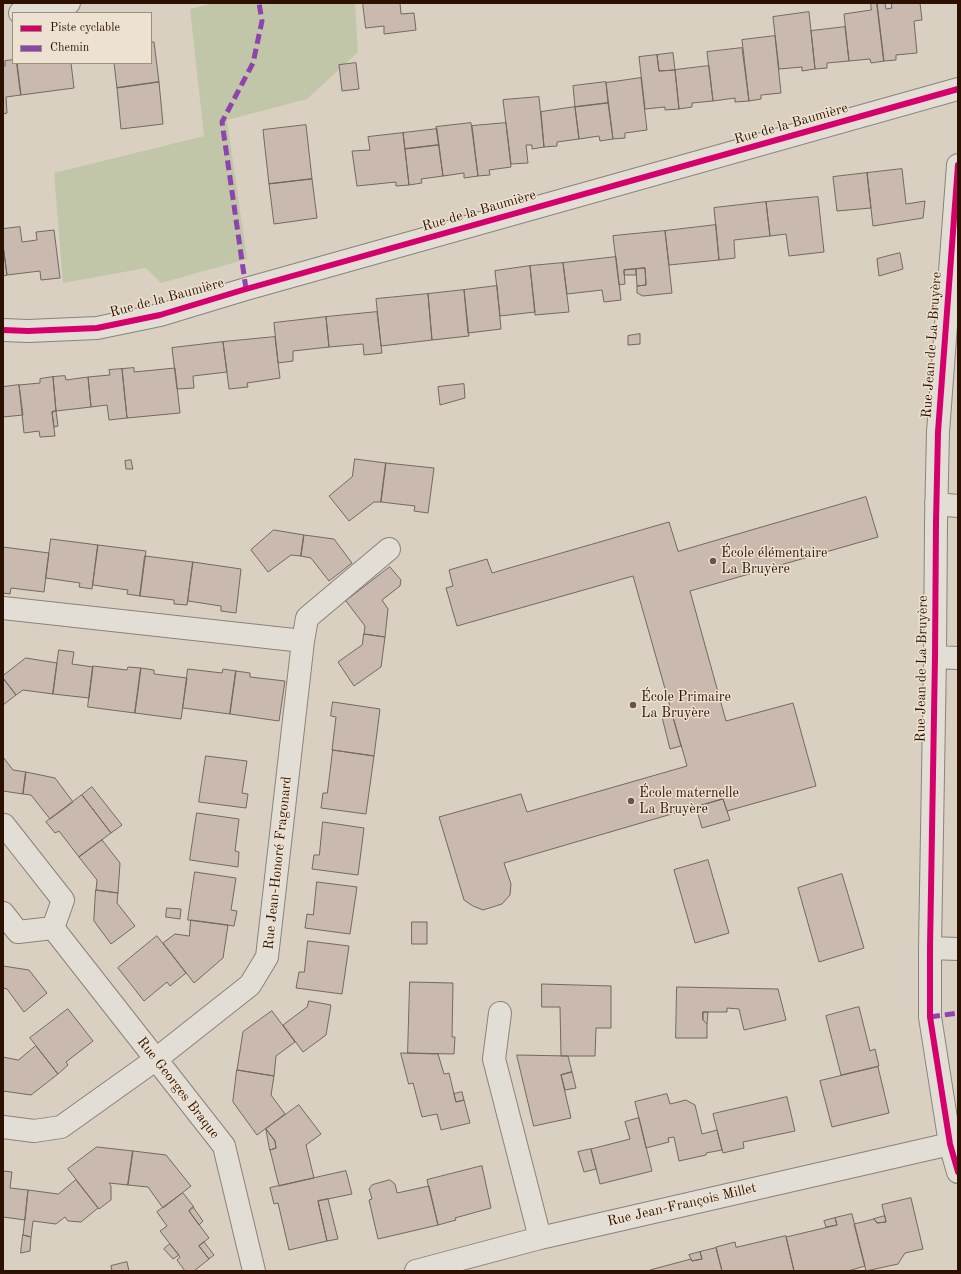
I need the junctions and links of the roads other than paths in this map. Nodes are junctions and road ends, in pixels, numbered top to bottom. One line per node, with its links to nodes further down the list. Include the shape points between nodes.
1 (69, 3): 2 (street)
2 (28, 12)
3 (958, 89): 5 (street, Rue de la Baumière, via 160,315 97,328)
4 (958, 165): 6 (street, Rue Jean de La Bruyère, via 938,432)
5 (3, 330)
6 (936, 504): 7 (street); 11 (street, Rue Jean de La Bruyère)
7 (958, 506)
8 (389, 549): 10 (street, Rue Jean-Honoré Fragonard, via 307,618)
9 (3, 608): 10 (street)
10 (303, 641): 19 (street, Rue Jean-Honoré Fragonard, via 267,957 250,986)
11 (935, 658): 12 (street); 16 (street, Rue Jean de La Bruyère)
12 (958, 658)
13 (3, 825): 15 (street, via 63,900)
14 (3, 913): 15 (street, via 18,932)
15 (53, 928): 19 (street, Rue Georges Braque)
16 (930, 948): 17 (street); 21 (street, Rue Jean de La Bruyère, via 930,1017)
17 (958, 949)
18 (500, 1013): 23 (street, via 494,1059)
19 (155, 1060): 20 (street, Rue Jean-Honoré Fragonard, via 61,1127 34,1131); 24 (street, Rue Georges Braque, via 224,1146)
20 (3, 1127)
21 (950, 1144): 22 (street, Rue Jean de La Bruyère); 23 (street, Rue Jean-François Millet)
22 (958, 1172)
23 (540, 1238): 25 (street, Rue Jean-François Millet)
24 (254, 1271)
25 (416, 1271)

